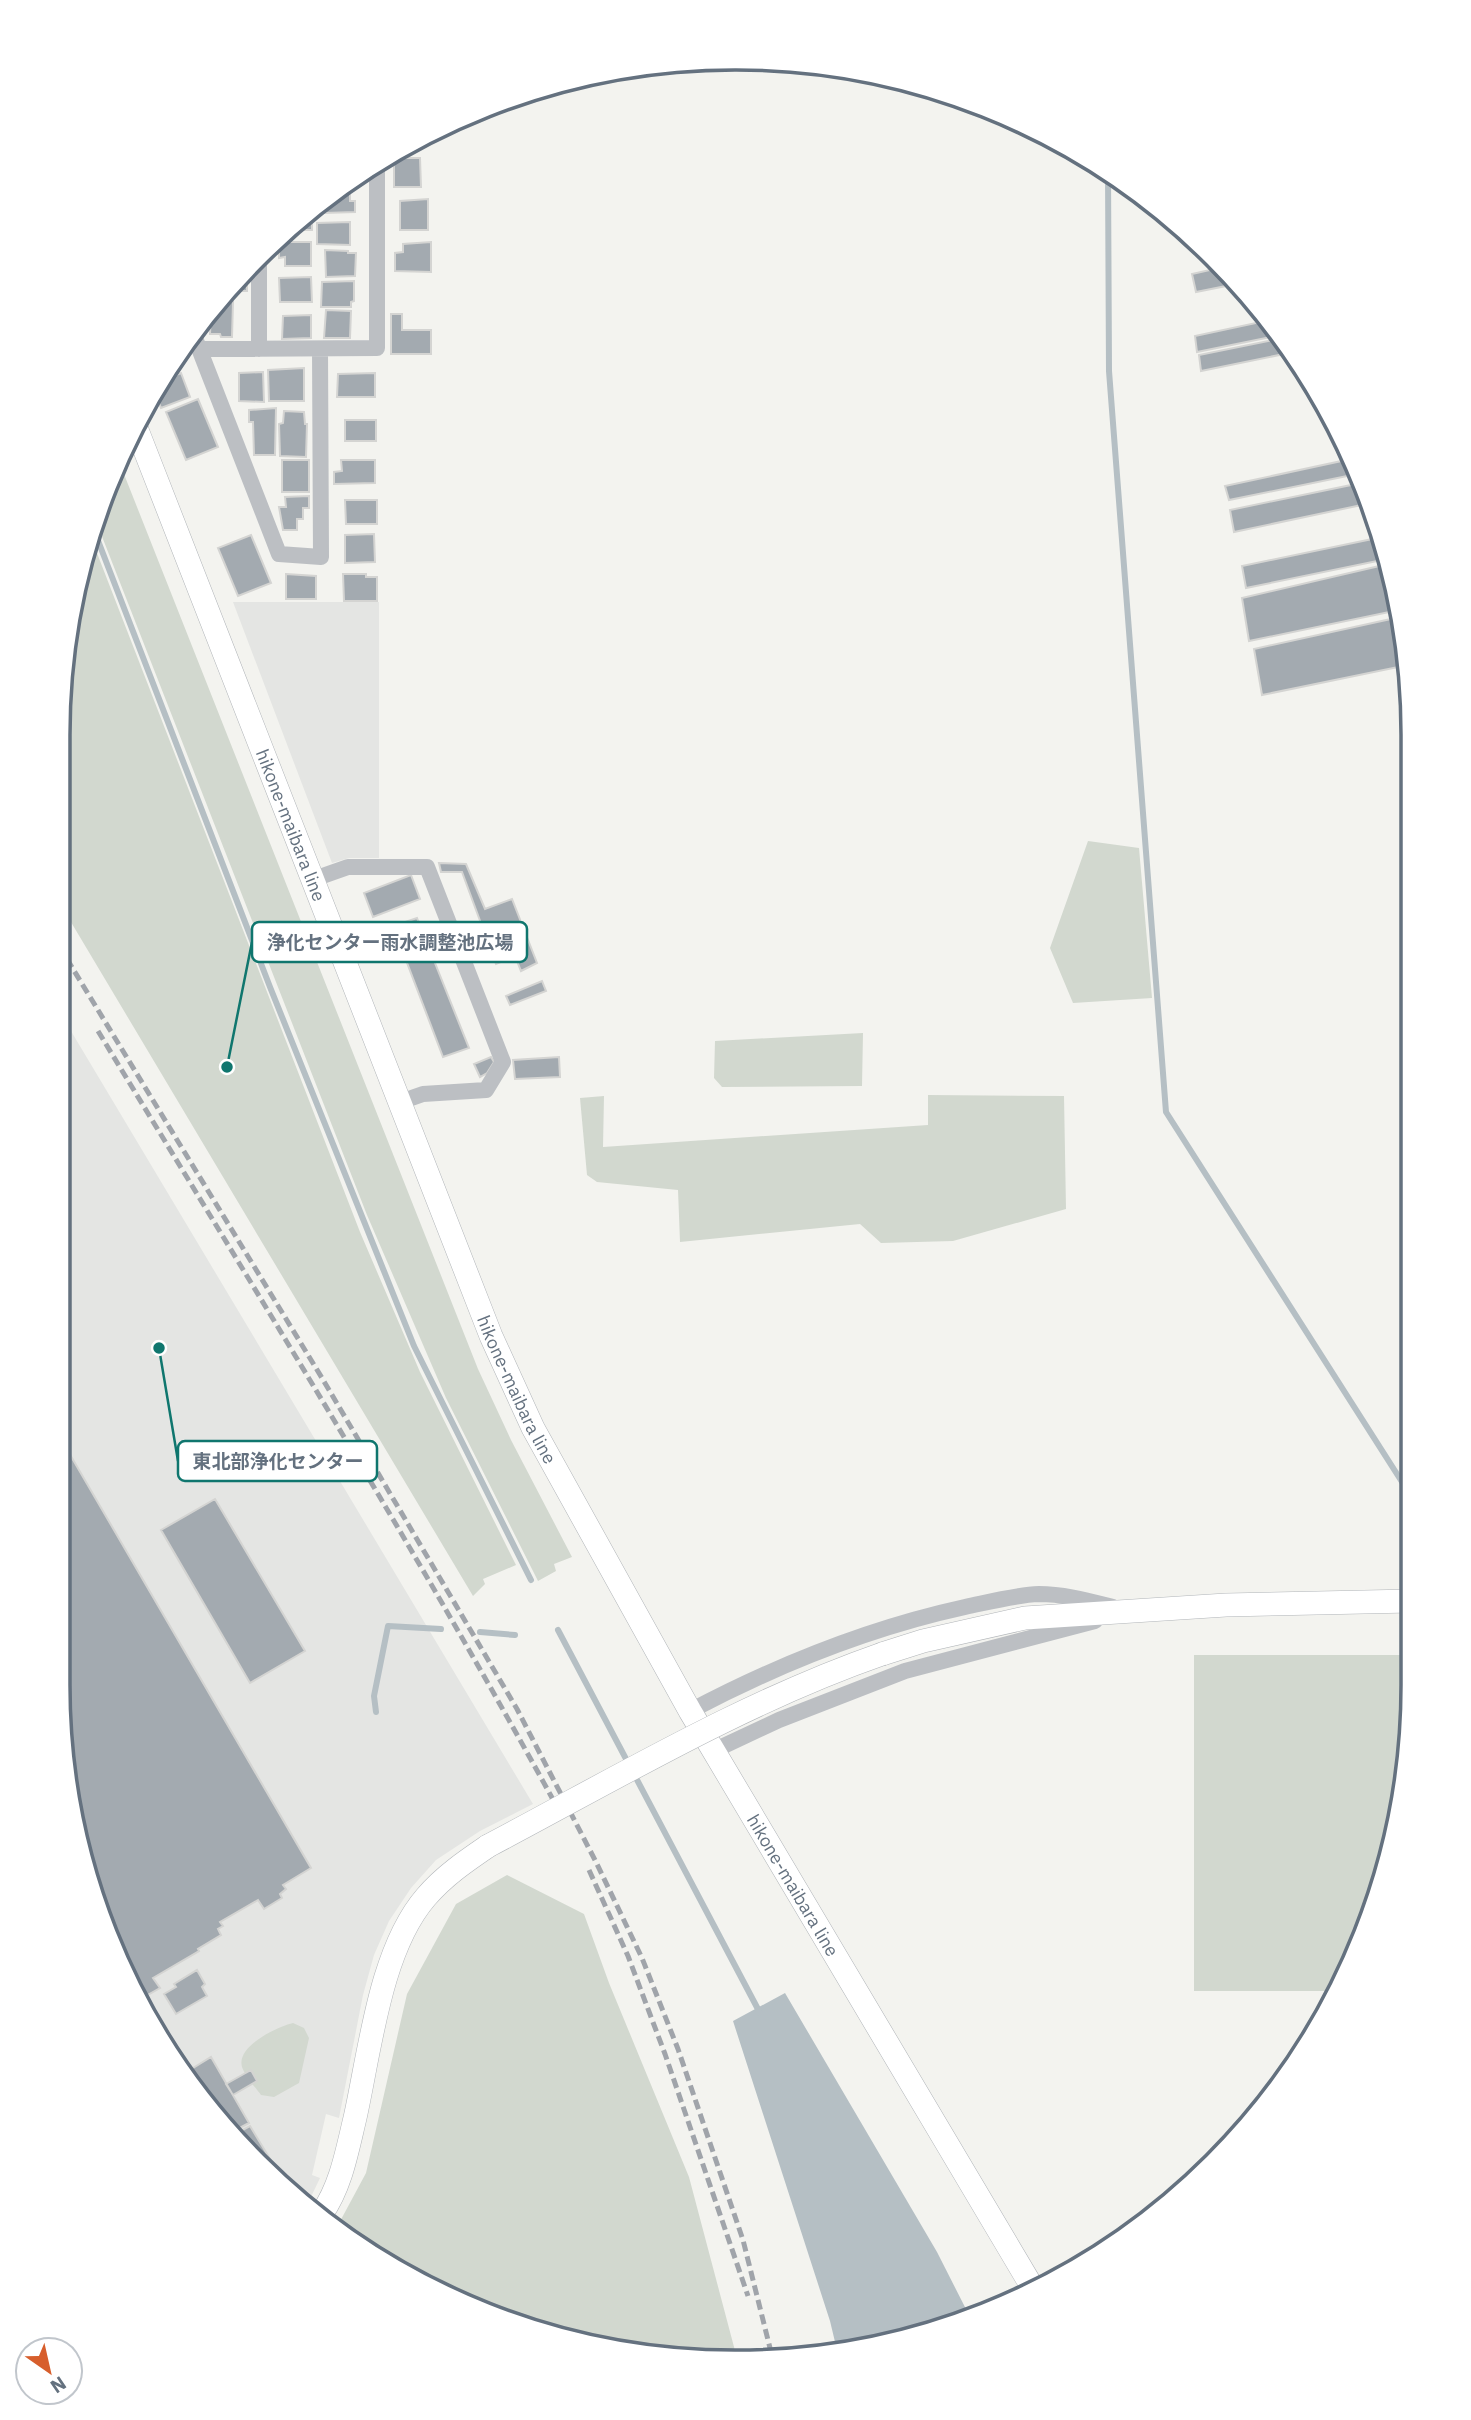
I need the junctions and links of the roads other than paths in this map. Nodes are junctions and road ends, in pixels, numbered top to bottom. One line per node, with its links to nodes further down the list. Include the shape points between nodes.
1 (377, 175): 6 (street, via 377,348)
2 (258, 272): 5 (street)
3 (197, 345): 4 (street)
4 (199, 349): 5 (street); 6 (street, via 279,554 321,557)
5 (259, 349): 6 (street)
6 (320, 349)
7 (140, 438): 8 (main road, hikone-maibara line)
8 (314, 879): 9 (main road, hikone-maibara line); 9 (street, via 348,867 427,867 503,1062 486,1090 423,1094)
9 (400, 1102): 12 (main road, hikone-maibara line, via 491,1336 533,1428)
10 (1401, 1601): 11 (main road)
11 (1130, 1610): 12 (street, via 1036,1594 953,1610 868,1633); 13 (street, via 905,1671); 14 (main road, bridge, via 1025,1618 923,1641 808,1682 488,1846 454,1869 425,1898 403,1930 376,2021 347,2154)
12 (690, 1710): 13 (main road, hikone-maibara line)
13 (715, 1750): 15 (main road, hikone-maibara line)
14 (326, 2208)
15 (1029, 2281)

